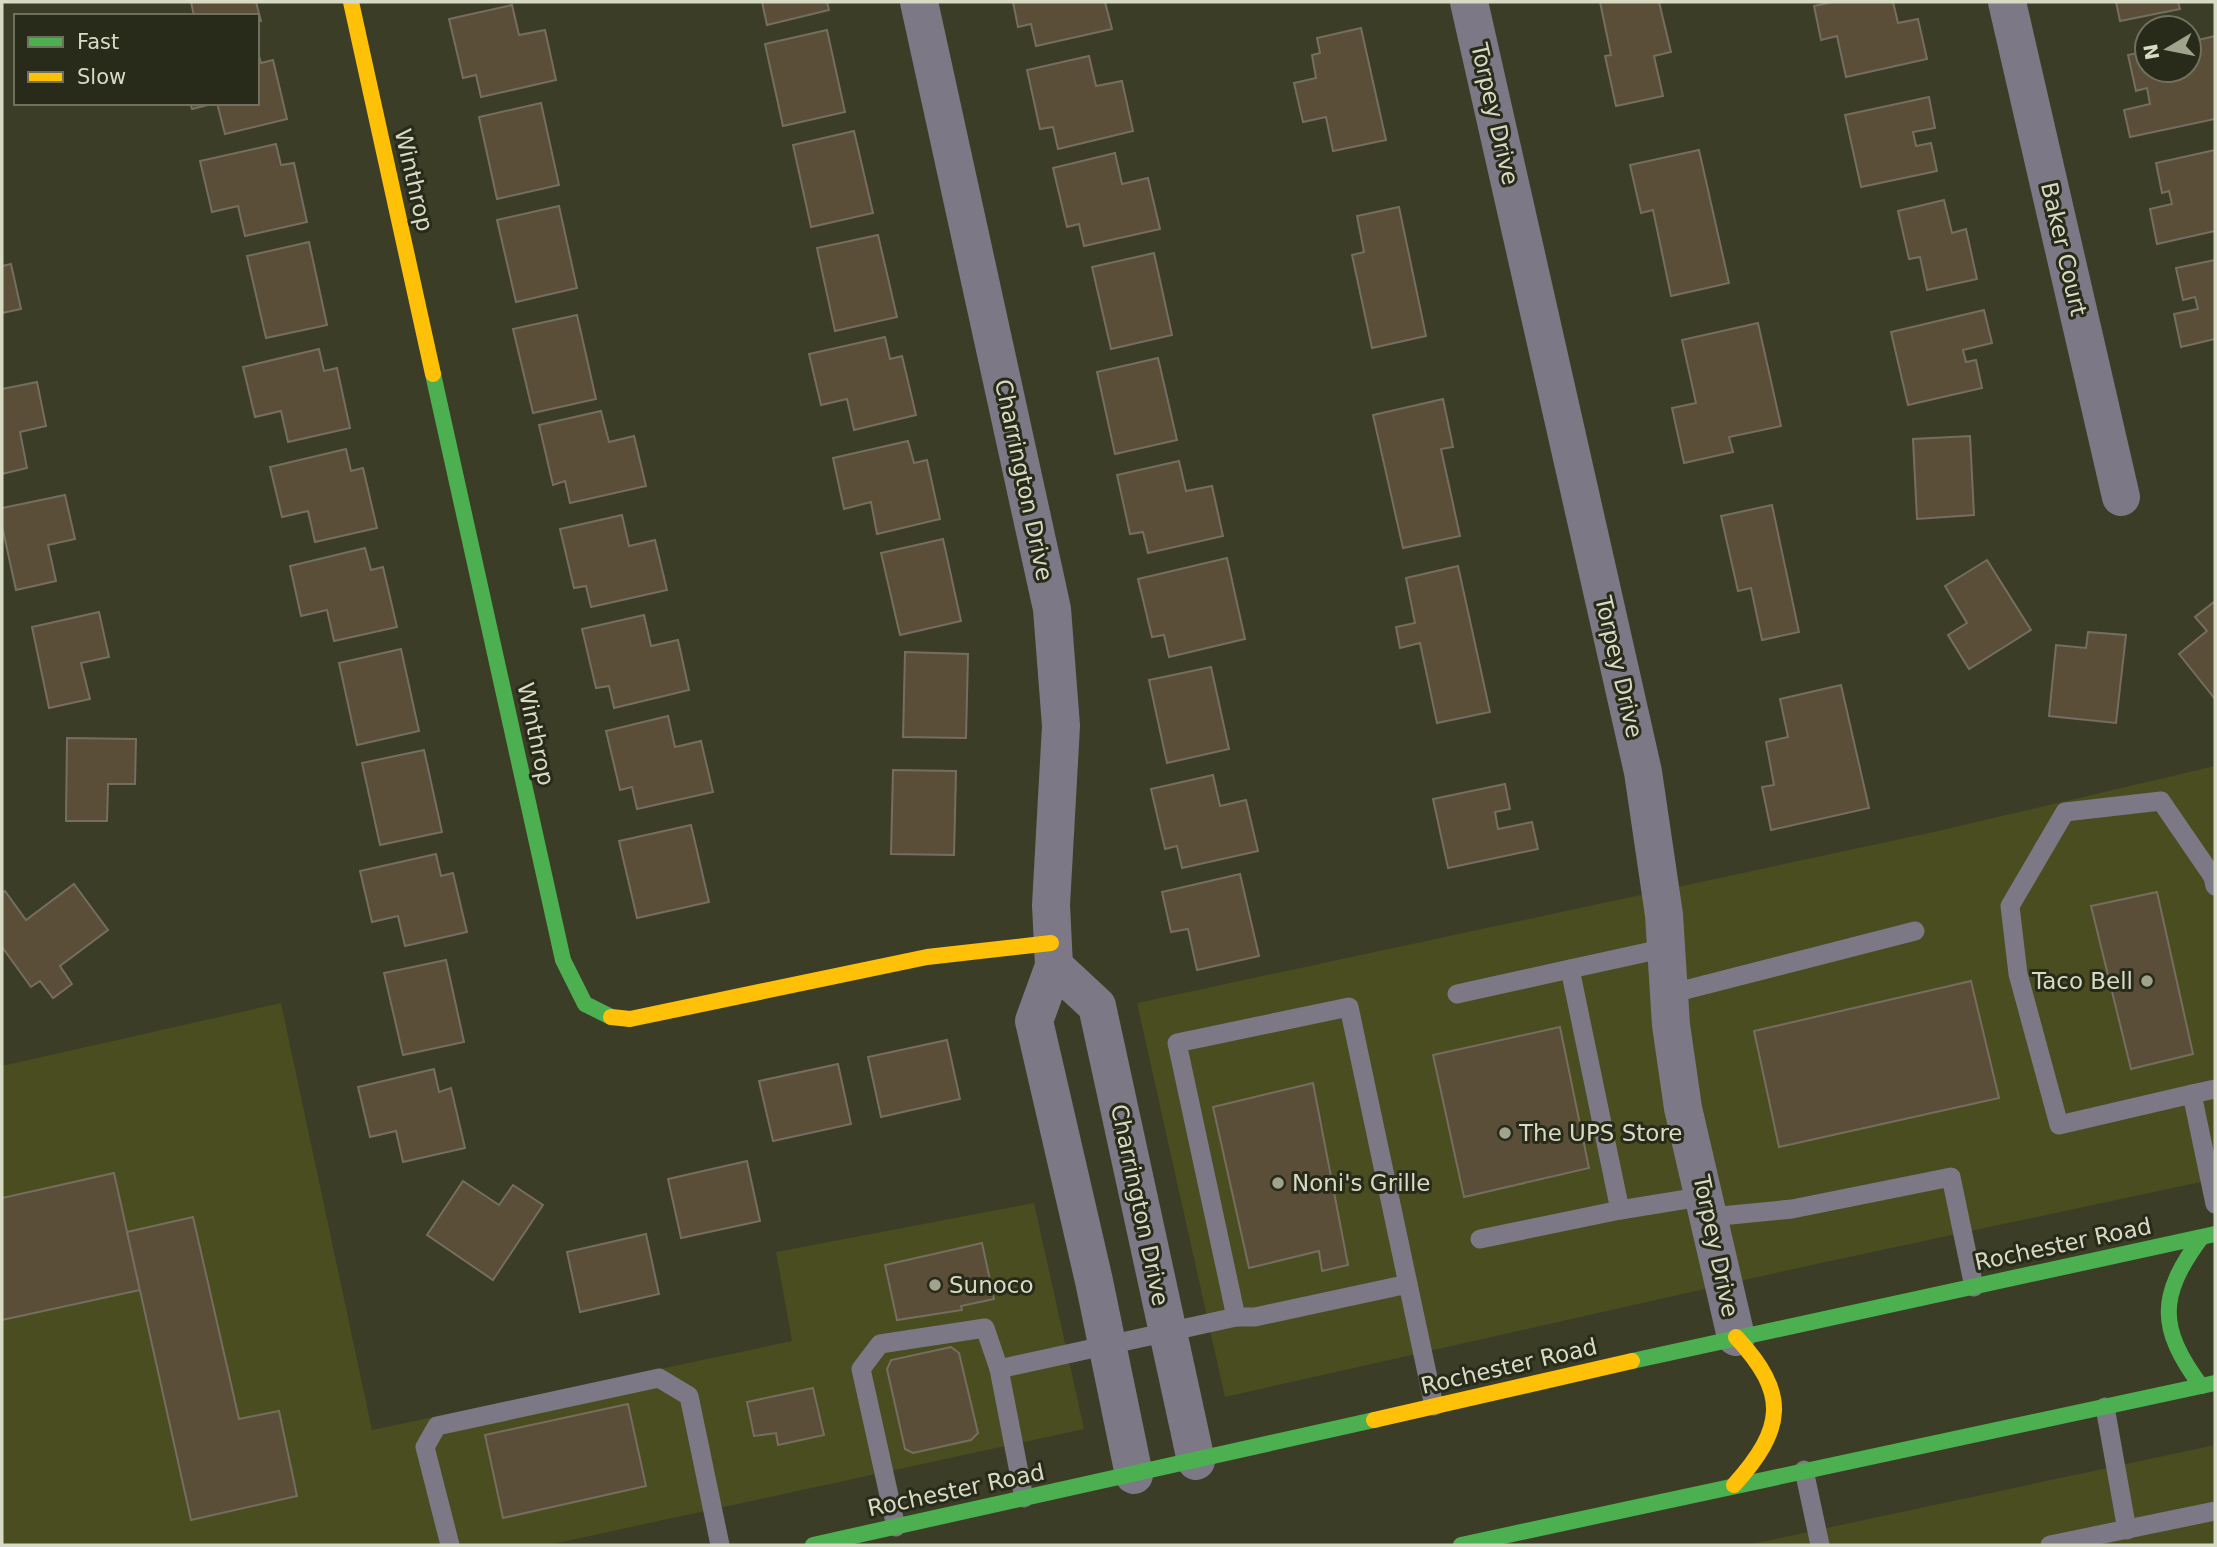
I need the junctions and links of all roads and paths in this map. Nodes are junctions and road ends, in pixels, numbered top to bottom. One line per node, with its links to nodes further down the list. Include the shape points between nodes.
1 (351, 2): 9 (main road, Winthrop, via 560,947 575,992 605,1019 630,1019 887,964)
2 (919, 2): 9 (street, Charrington Drive, via 1052,609 1061,726)
3 (1469, 2): 8 (street, Torpey Drive, via 1643,772)
4 (2007, 2): 5 (street, Baker Court)
5 (2121, 497)
6 (2215, 886): 14 (lane, via 2161,801 2065,812 2010,905 2018,974 2059,1125)
7 (1915, 931): 12 (lane)
8 (1666, 948): 10 (lane); 12 (street, Torpey Drive)
9 (1053, 954): 23 (street, Charrington Drive, via 1097,1006); 25 (street, Charrington Drive, via 1034,1021)
10 (1570, 969): 11 (lane); 17 (lane)
11 (1457, 994)
12 (1669, 994): 16 (street, Torpey Drive, via 1683,1108)
13 (2215, 1089): 14 (lane)
14 (2192, 1094): 15 (lane)
15 (2215, 1204)
16 (1708, 1206): 17 (lane); 21 (lane, via 1792,1209 1951,1177); 24 (street, Torpey Drive)
17 (1620, 1210): 19 (lane)
18 (2208, 1236): 21 (main road, Rochester Road); 27 (main road, via 2184,1259 2173,1279 2166,1321 2172,1343)
19 (1480, 1239)
20 (1408, 1284): 22 (lane, via 1255,1317); 22 (lane, via 1349,1007 1177,1043); 28 (lane)
21 (1974, 1287): 24 (main road, Rochester Road)
22 (1236, 1317): 23 (lane)
23 (1167, 1333): 25 (lane); 30 (street, Charrington Drive)
24 (1736, 1337): 28 (main road, Rochester Road); 33 (main road, via 1759,1359 1777,1405 1767,1445)
25 (1108, 1345): 26 (lane); 32 (street, Charrington Drive)
26 (999, 1369): 34 (lane); 36 (lane, via 985,1328 880,1344 861,1368)
27 (2208, 1384): 29 (main road)
28 (1434, 1406): 30 (main road, Rochester Road)
29 (2105, 1407): 31 (main road); 37 (lane)
30 (1196, 1461): 32 (main road, Rochester Road)
31 (1804, 1471): 33 (main road); 43 (lane)
32 (1134, 1475): 34 (main road, Rochester Road)
33 (1734, 1485): 38 (main road)
34 (1024, 1499): 36 (main road, Rochester Road)
35 (2215, 1511): 37 (lane)
36 (896, 1527): 41 (main road, Rochester Road)
37 (2127, 1530): 44 (lane)
38 (1540, 1537): 42 (main road)
39 (450, 1545): 40 (lane, via 425,1447 437,1426 659,1378 689,1396)
40 (720, 1545)
41 (813, 1545)
42 (1461, 1545)
43 (1820, 1545)
44 (2050, 1545)

